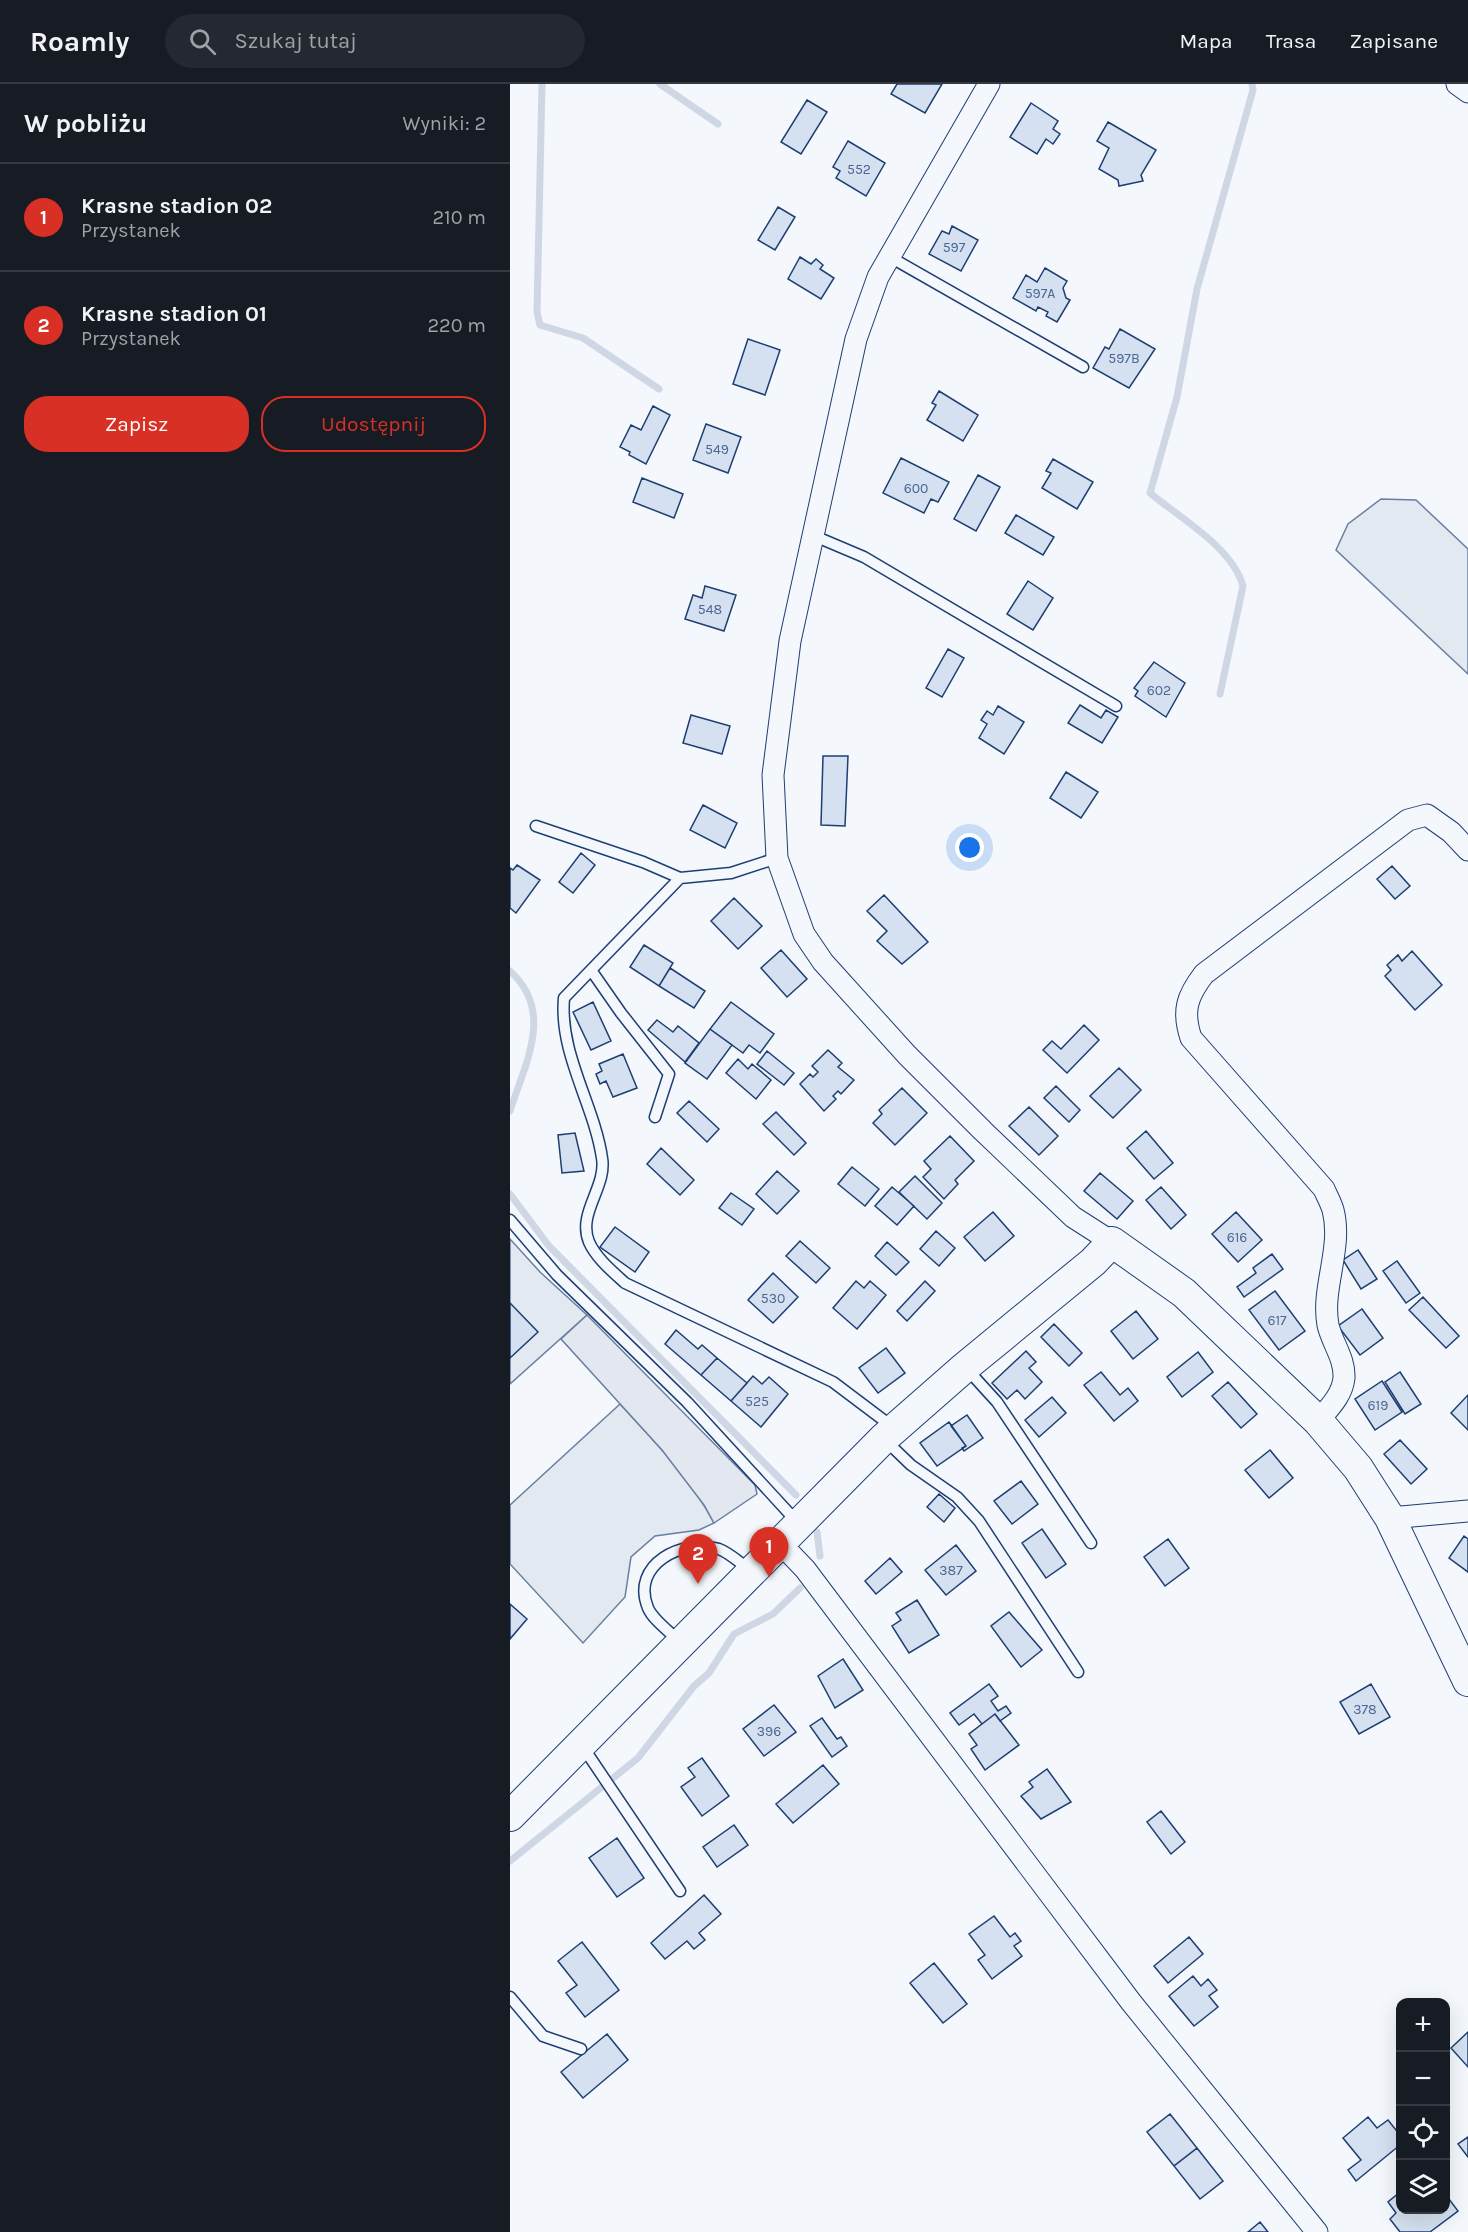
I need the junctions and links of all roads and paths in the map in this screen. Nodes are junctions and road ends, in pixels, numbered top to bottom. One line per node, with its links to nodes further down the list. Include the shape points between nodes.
1 (989, 84): 4 (street)
2 (1456, 84): 3 (street)
3 (1468, 92)
4 (890, 257): 5 (lane); 6 (street, via 878,278 856,339)
5 (1083, 367)
6 (812, 535): 7 (lane, via 864,557); 10 (street, via 790,641 776,737 772,796)
7 (1116, 705)
8 (536, 826): 11 (lane)
9 (1468, 850): 17 (street, via 1427,815 1408,820 1204,974 1191,991 1185,1020 1191,1038 1324,1189 1333,1211 1335,1242 1328,1325 1342,1360 1344,1378 1339,1396)
10 (777, 858): 11 (lane, via 731,873); 15 (street, via 804,934 823,962 983,1131 1073,1217)
11 (680, 878): 12 (lane)
12 (591, 970): 13 (lane, via 669,1074); 18 (lane, via 564,998 563,1010 568,1048 603,1161 585,1221 589,1242 625,1283 833,1382)
13 (655, 1117)
14 (510, 1220): 21 (lane, via 557,1275 687,1402)
15 (1112, 1242): 16 (street, via 1093,1262); 17 (street, via 1184,1293)
16 (965, 1366): 18 (street); 22 (lane, via 997,1402)
17 (1318, 1421): 20 (street, via 1358,1468)
18 (889, 1433): 21 (street); 25 (lane, via 911,1465 957,1497 979,1521)
19 (1468, 1511): 20 (street)
20 (1390, 1518): 26 (street)
21 (789, 1533): 23 (street); 32 (street, via 805,1569 1131,2002)
22 (1091, 1543)
23 (752, 1572): 24 (street); 24 (lane, via 721,1550 701,1546 667,1553 650,1568 645,1587 648,1607)
24 (681, 1643): 27 (street)
25 (1078, 1672)
26 (1468, 1681)
27 (582, 1745): 28 (street); 29 (lane)
28 (510, 1816)
29 (680, 1890)
30 (510, 1997): 31 (lane, via 543,2036)
31 (581, 2049)
32 (1317, 2232)

